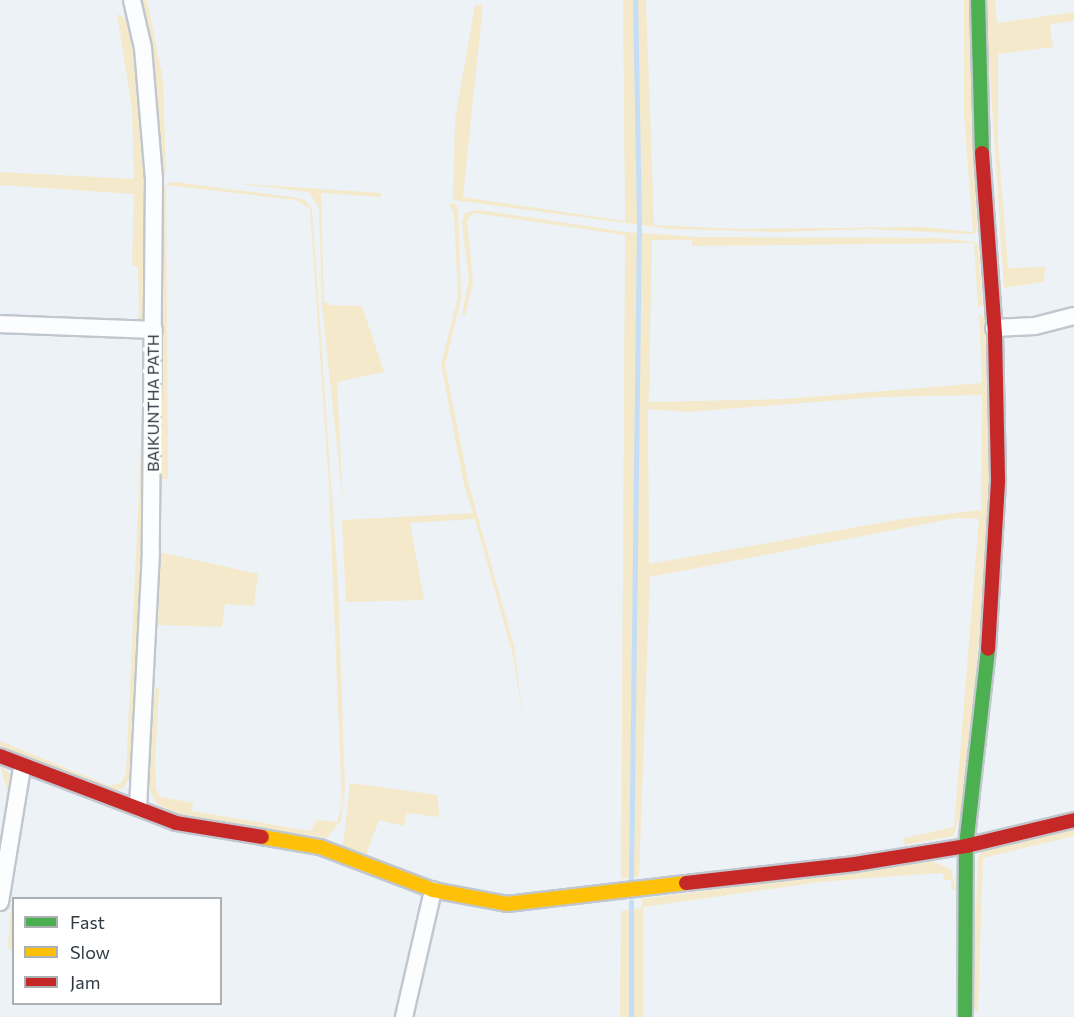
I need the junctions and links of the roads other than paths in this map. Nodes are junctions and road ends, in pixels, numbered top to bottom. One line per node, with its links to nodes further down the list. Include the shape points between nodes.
1 (132, 0): 6 (street, BAIKUNTHA PATH, via 143,48 151,117)
2 (978, 0): 5 (street)
3 (1074, 316): 5 (street, via 1035,326)
4 (0, 324): 6 (street)
5 (994, 328): 11 (street, via 998,482 984,694)
6 (154, 330): 9 (street, BAIKUNTHA PATH, via 151,551)
7 (0, 756): 8 (street)
8 (22, 767): 9 (street); 13 (street)
9 (138, 807): 12 (street, via 176,823 335,852)
10 (1074, 820): 11 (street)
11 (966, 846): 12 (street, via 855,864 534,903 482,902); 15 (street)
12 (433, 890): 14 (street)
13 (0, 902)
14 (404, 1017)
15 (965, 1017)

